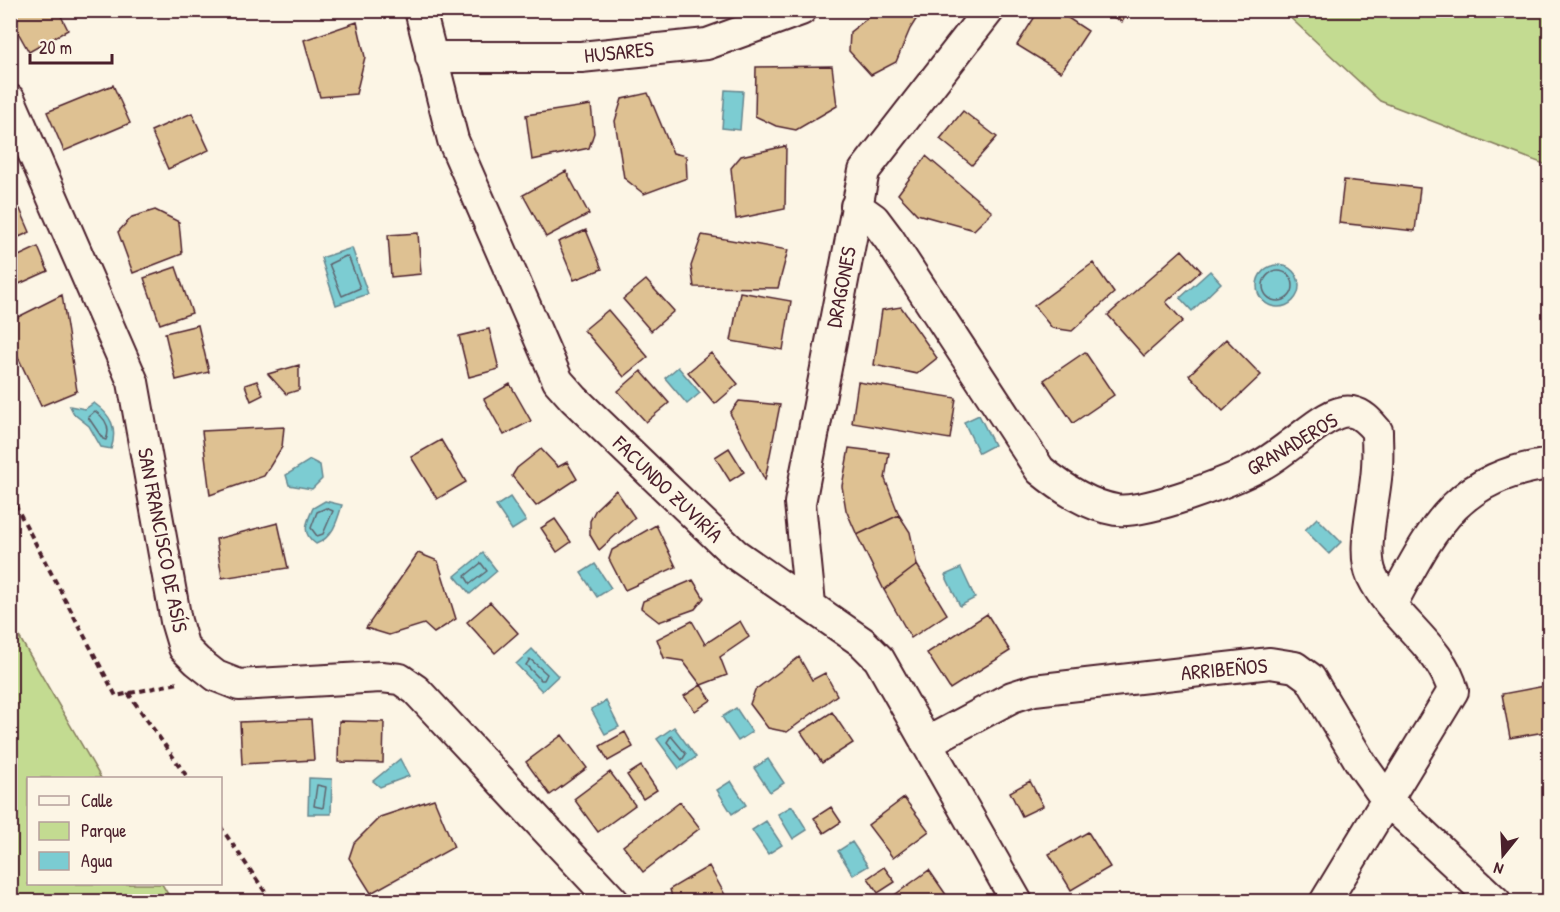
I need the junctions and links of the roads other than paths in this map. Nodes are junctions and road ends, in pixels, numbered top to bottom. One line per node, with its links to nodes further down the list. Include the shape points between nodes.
1 (420, 10): 4 (street, FACUNDO ZUVIRÍA)
2 (801, 10): 4 (street, HUSARES, via 707,44 581,57)
3 (988, 10): 6 (street, DRAGONES, via 869,161)
4 (431, 57): 8 (street, FACUNDO ZUVIRÍA, via 461,159 558,381 735,554)
5 (10, 100): 12 (street, SAN FRANCISCO DE ASÍS, via 133,382 184,648 216,676 239,684 400,679 416,690)
6 (856, 206): 8 (street, DRAGONES, via 800,503); 9 (street, GRANADEROS, via 874,219 889,239 1040,470 1065,490 1091,502 1115,510 1136,510 1242,475 1335,414 1351,411 1367,419 1377,430 1369,555 1372,575)
7 (1550, 464): 9 (street, via 1518,469 1477,486 1449,509)
8 (810, 604): 10 (street, FACUNDO ZUVIRÍA, via 862,642 879,660)
9 (1391, 605): 11 (street, GRANADEROS, via 1449,674 1453,691)
10 (926, 743): 11 (street, ARRIBEÑOS, via 1034,690 1270,663 1295,668 1310,678); 13 (street, FACUNDO ZUVIRÍA)
11 (1387, 800): 14 (street, GRANADEROS); 15 (street, ARRIBEÑOS)
12 (614, 902)
13 (1017, 902)
14 (1325, 902)
15 (1496, 902)

